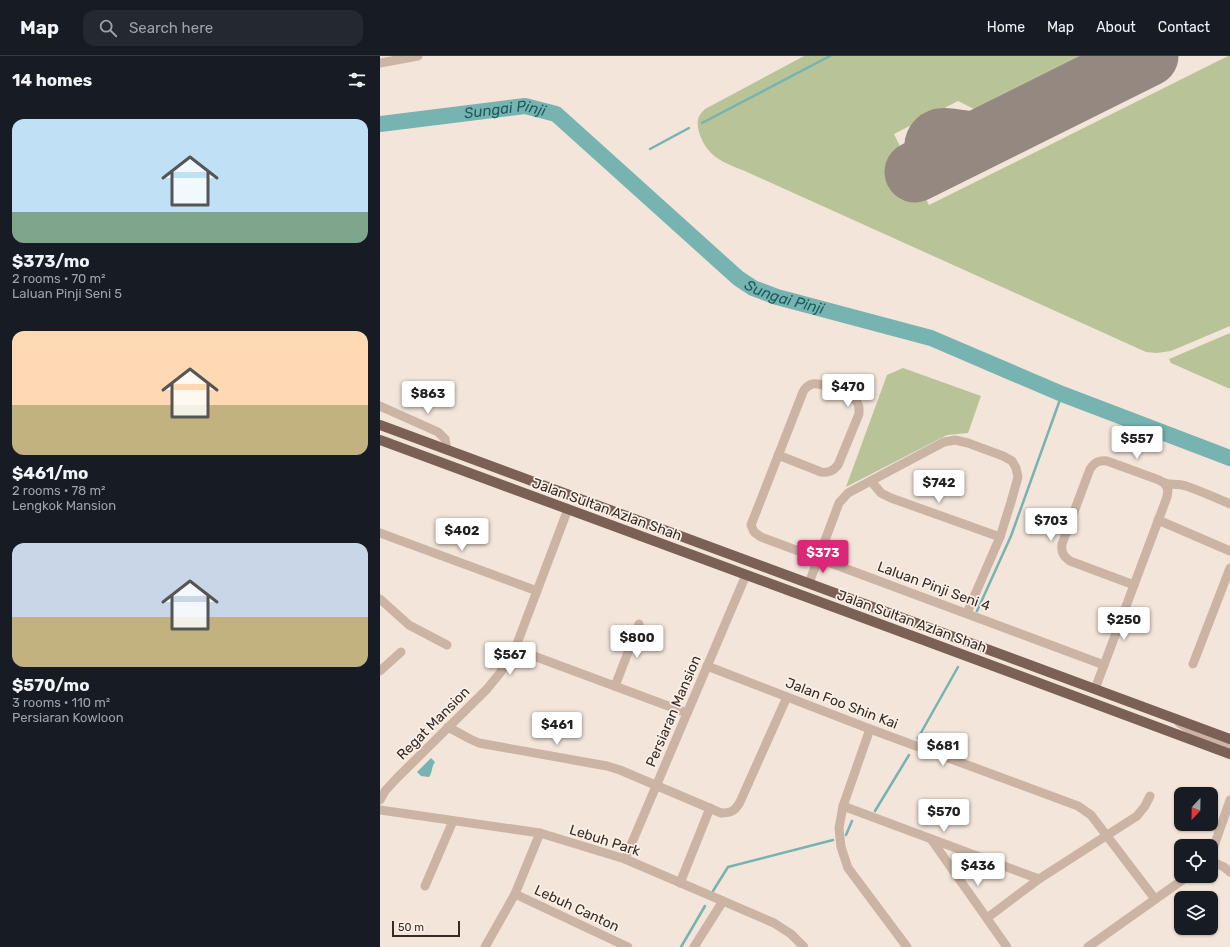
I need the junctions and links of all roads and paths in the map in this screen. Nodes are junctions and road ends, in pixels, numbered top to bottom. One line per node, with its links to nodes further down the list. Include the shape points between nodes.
1 (418, 56): 2 (street)
2 (380, 63)
3 (380, 406): 6 (street, via 438,432 445,439)
4 (380, 425): 6 (main road, Jalan Sultan Azlan Shah)
5 (380, 440): 11 (main road, Jalan Sultan Azlan Shah)
6 (447, 450): 19 (main road, Jalan Sultan Azlan Shah)
7 (778, 455): 7 (street, via 807,386 820,384 857,400 859,414 834,470 828,473 821,472); 16 (street, Laluan Pinji Seni 4, via 754,516 754,532)
8 (871, 481): 14 (street, via 881,493 891,498); 14 (street, via 944,442 955,440 968,443 1003,456 1012,461 1018,477); 16 (street, via 848,493 839,503)
9 (1165, 484): 10 (street, via 1187,486); 12 (street, via 1168,490 1167,497); 20 (street, via 1107,461 1100,460 1094,463 1062,544 1061,551 1070,561)
10 (1230, 504)
11 (568, 510): 18 (main road, Jalan Sultan Azlan Shah); 21 (street, Regat Mansion)
12 (1158, 520): 15 (street); 20 (street)
13 (380, 533): 21 (street)
14 (1000, 537): 23 (street)
15 (1230, 550)
16 (818, 558): 19 (street); 23 (street, Laluan Pinji Seni 4)
17 (1230, 568): 29 (street)
18 (746, 575): 25 (main road, Jalan Sultan Azlan Shah); 31 (street, Persiaran Mansion)
19 (809, 583): 25 (main road, via 817,593 861,609); 34 (main road, Jalan Sultan Azlan Shah)
20 (1134, 585): 30 (street)
21 (537, 591): 27 (street, Regat Mansion)
22 (380, 599): 26 (street, via 409,625)
23 (968, 613): 30 (street, Laluan Pinji Seni 4)
24 (639, 624): 33 (street)
25 (918, 638): 42 (main road, Jalan Sultan Azlan Shah)
26 (447, 645)
27 (515, 649): 33 (street); 38 (street, Regat Mansion, via 487,689)
28 (401, 652): 32 (street)
29 (1193, 664)
30 (1104, 665): 34 (street)
31 (707, 666): 35 (street, Jalan Foo Shin Kai); 36 (street, Persiaran Mansion)
32 (380, 671)
33 (614, 686): 36 (street)
34 (1095, 689): 37 (main road, Jalan Sultan Azlan Shah)
35 (787, 697): 39 (street, Jalan Foo Shin Kai); 48 (street, via 736,809 729,813 721,813)
36 (687, 713): 43 (street, Persiaran Mansion)
37 (1160, 713): 40 (main road, Jalan Sultan Azlan Shah); 41 (street, via 1194,732)
38 (448, 727): 43 (street, via 479,743 607,766); 45 (street, Regat Mansion, via 397,778)
39 (870, 729): 47 (street); 52 (street, Jalan Foo Shin Kai, via 1078,806 1092,815)
40 (1230, 739)
41 (1230, 746)
42 (1230, 754)
43 (656, 786): 48 (street); 55 (street, Persiaran Mansion)
44 (1150, 796): 52 (street, via 1137,816)
45 (380, 800)
46 (1230, 800): 54 (street)
47 (843, 806): 53 (street); 70 (street, via 839,828 841,847 848,868)
48 (710, 808): 59 (street)
49 (380, 810): 50 (street, Lebuh Park)
50 (453, 820): 51 (street, Lebuh Park); 61 (street)
51 (540, 834): 55 (street, Lebuh Park); 62 (street)
52 (1107, 836): 58 (street); 63 (street, Jalan Foo Shin Kai)
53 (931, 839): 58 (street); 65 (street)
54 (1217, 839)
55 (625, 859): 59 (street, Lebuh Park)
56 (1218, 864): 57 (street)
57 (1230, 872)
58 (1039, 879): 65 (street)
59 (680, 883): 64 (street, Lebuh Park)
60 (1178, 883): 63 (street)
61 (425, 886)
62 (515, 894): 66 (street); 67 (street, Lebuh Canton)
63 (1155, 899): 72 (street)
64 (723, 902): 68 (street); 69 (street, Lebuh Park, via 774,923 792,934)
65 (987, 918): 71 (street)
66 (485, 947)
67 (628, 947)
68 (694, 947)
69 (804, 947)
70 (907, 947)
71 (1007, 947)
72 (1088, 947)

